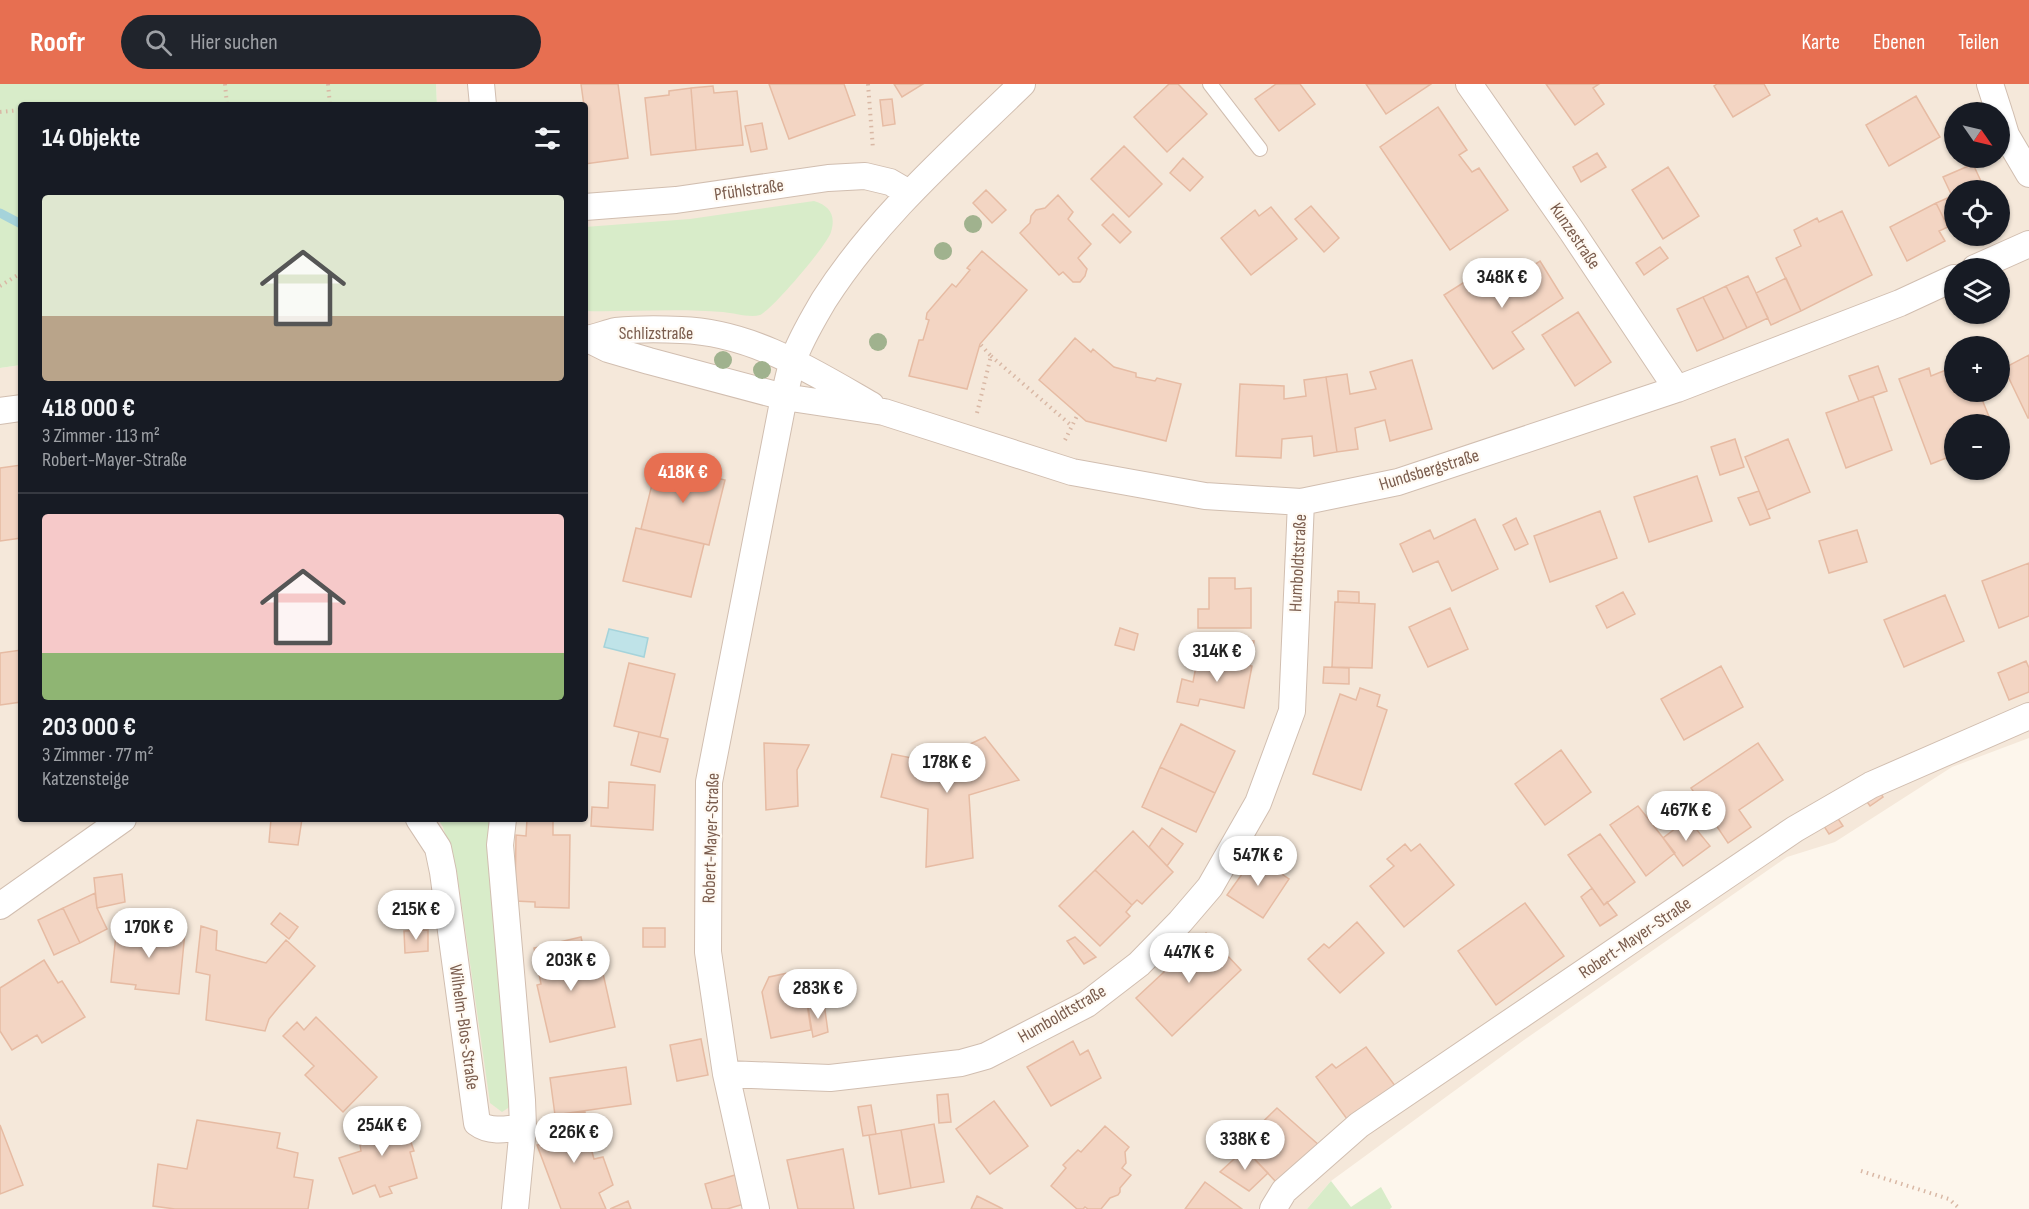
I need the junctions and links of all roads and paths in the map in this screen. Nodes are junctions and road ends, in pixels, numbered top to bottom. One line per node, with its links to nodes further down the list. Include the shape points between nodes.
1 (225, 84): 9 (path)
2 (328, 84): 10 (path)
3 (481, 84): 11 (street)
4 (868, 84): 18 (path, via 874,147)
5 (1022, 84): 19 (street)
6 (1210, 84): 16 (lane)
7 (1469, 84): 31 (street, Kunzestraße)
8 (1990, 84): 12 (street)
9 (227, 102)
10 (330, 102)
11 (483, 102)
12 (1995, 102)
13 (18, 111): 14 (path)
14 (0, 112)
15 (2010, 142): 17 (street)
16 (1260, 149)
17 (2029, 174)
18 (865, 176): 19 (street, Pfühlstraße, via 890,182); 20 (street, Pfühlstraße)
19 (909, 193): 30 (street, via 838,278)
20 (588, 207)
21 (2029, 244): 22 (street)
22 (1998, 258)
23 (18, 275): 25 (path)
24 (1944, 283): 31 (street, Hundsbergstraße)
25 (0, 286)
26 (588, 343): 30 (street, Schlizstraße, via 616,331 682,330 749,343)
27 (588, 344): 32 (street, Schlizstraße)
28 (980, 344): 29 (path)
29 (991, 356): 36 (path); 37 (path)
30 (793, 360): 32 (street); 35 (street, Hundsbergstraße)
31 (1677, 389): 38 (street, Hundsbergstraße, via 1398,482)
32 (784, 397): 35 (street, Hundsbergstraße); 44 (street, Robert-Mayer-Straße, via 709,782 708,952)
33 (18, 408): 34 (street)
34 (0, 411)
35 (884, 412): 37 (street, Hundsbergstraße)
36 (1072, 426)
37 (970, 440): 38 (street, Hundsbergstraße, via 1083,474 1205,496)
38 (1301, 502): 44 (street, Humboldtstraße, via 1292,711 1258,803 1210,887 1139,964 1087,1004 970,1061 830,1078)
39 (2029, 716): 49 (street, Robert-Mayer-Straße, via 1871,785 1795,829 1359,1125 1284,1191)
40 (119, 822): 43 (street)
41 (421, 822): 45 (street, Wilhelm-Blos-Straße, via 438,848 443,872 477,1123 497,1130)
42 (503, 822): 45 (street, via 500,845)
43 (0, 906)
44 (726, 1074): 48 (street, Robert-Mayer-Straße)
45 (523, 1127): 47 (street)
46 (1861, 1171): 50 (path, via 1949,1199)
47 (515, 1209)
48 (756, 1209)
49 (1273, 1209)
50 (1960, 1209)

